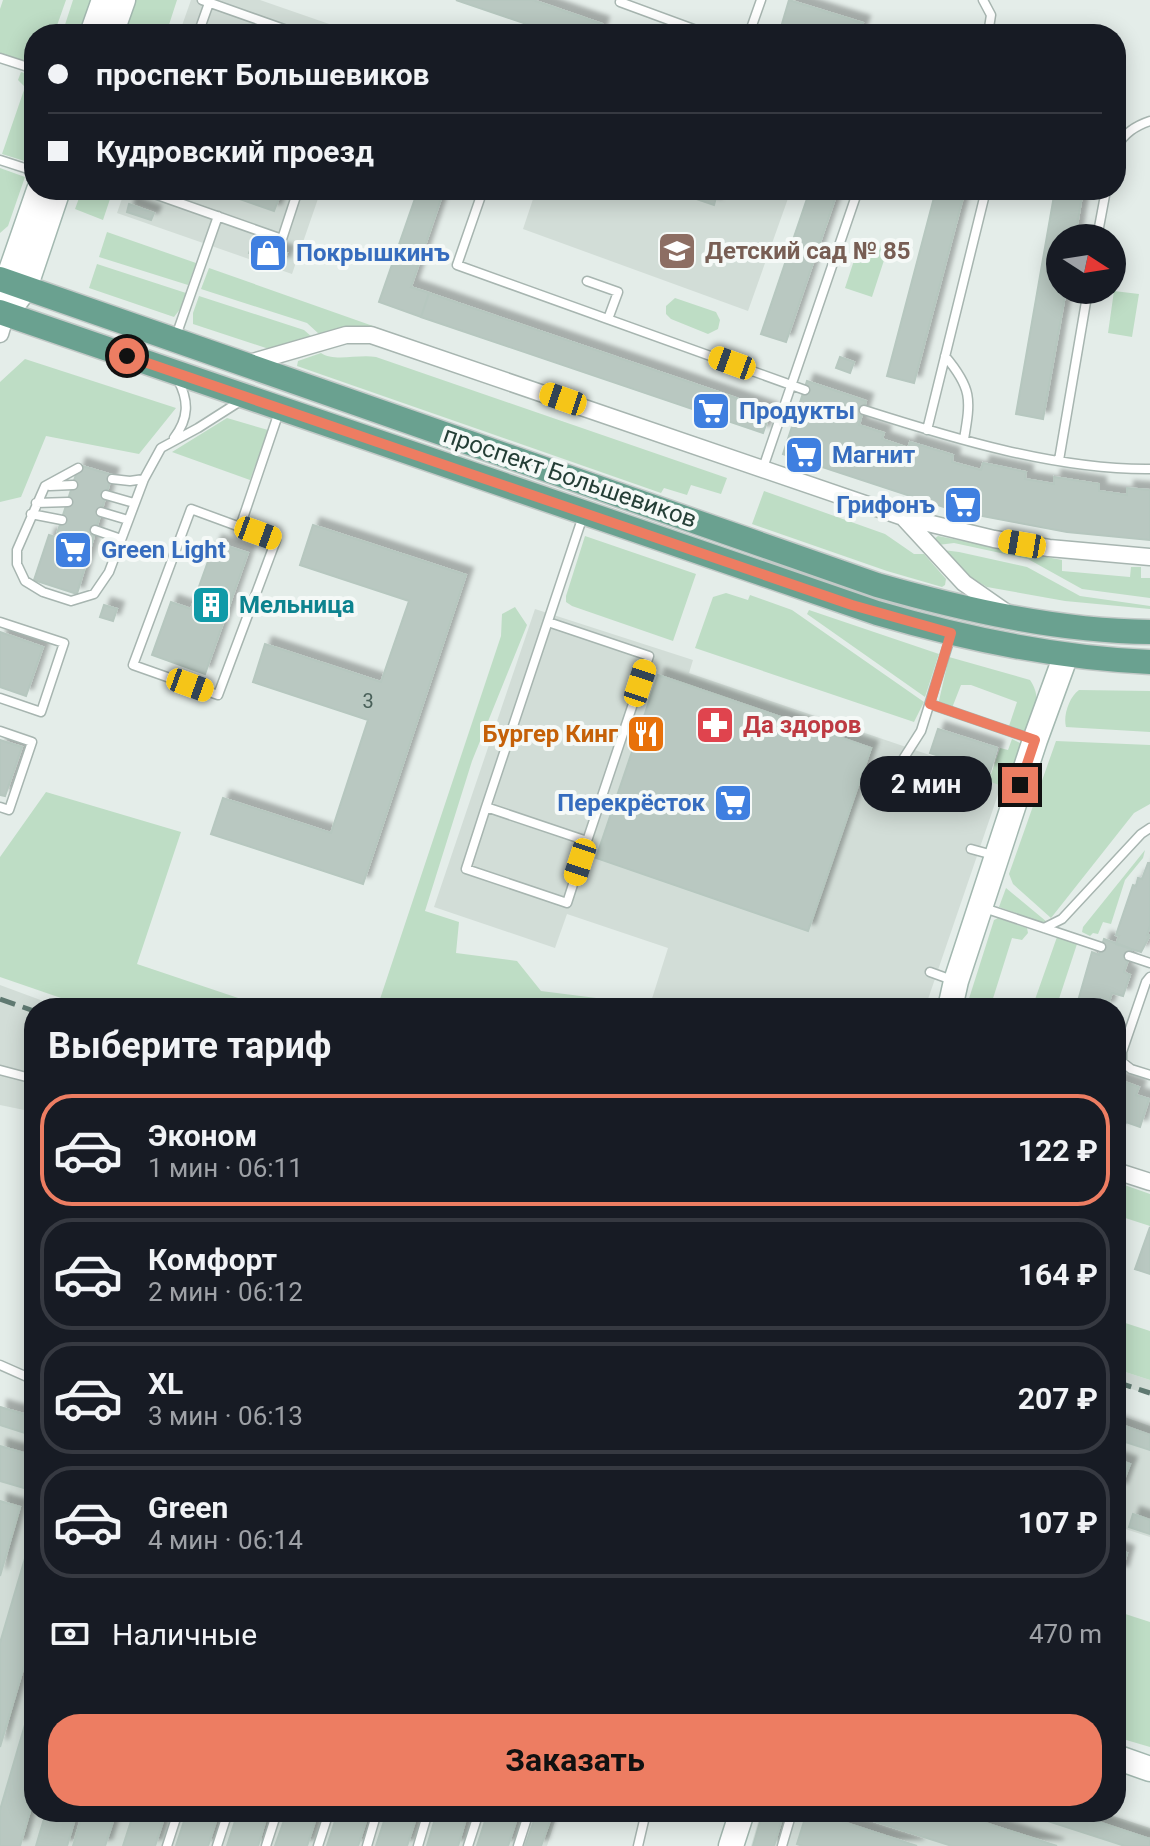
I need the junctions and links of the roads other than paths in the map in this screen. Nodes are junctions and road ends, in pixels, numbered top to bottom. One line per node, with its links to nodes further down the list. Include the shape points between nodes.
1 (104, 0): 7 (street)
2 (123, 0): 8 (street)
3 (761, 0): 12 (lane)
4 (983, 0): 13 (lane)
5 (618, 1): 11 (lane)
6 (205, 2): 9 (lane); 10 (lane)
7 (96, 24)
8 (115, 24)
9 (200, 24)
10 (269, 24)
11 (680, 24)
12 (753, 24)
13 (990, 24)
14 (0, 58): 15 (lane)
15 (24, 66)
16 (1150, 121): 17 (lane)
17 (1126, 134)
18 (0, 160): 19 (lane)
19 (24, 168)
20 (36, 200): 31 (street)
21 (53, 200): 31 (street)
22 (172, 200): 28 (lane)
23 (295, 200): 28 (lane, via 282,239)
24 (480, 200): 33 (lane, via 457,265)
25 (855, 200): 39 (lane)
26 (984, 200): 36 (lane)
27 (1104, 200): 29 (lane)
28 (218, 216): 35 (lane)
29 (1100, 224)
30 (587, 281): 33 (lane, via 618,292)
31 (10, 283): 34 (street); 35 (main road, проспект Большевиков)
32 (1086, 304): 49 (lane)
33 (608, 319): 39 (lane)
34 (2, 320): 38 (main road, проспект Большевиков)
35 (175, 339): 37 (main road, проспект Большевиков)
36 (945, 356): 45 (lane); 46 (lane, via 967,386)
37 (246, 364): 44 (main road, проспект Большевиков); 51 (street, via 346,335 371,335)
38 (173, 372): 41 (main road, проспект Большевиков); 47 (lane, via 187,406)
39 (792, 385): 40 (lane); 51 (lane)
40 (805, 390)
41 (246, 397): 42 (main road, проспект Большевиков); 47 (lane)
42 (280, 409): 48 (main road, проспект Большевиков); 67 (lane)
43 (864, 410): 45 (lane)
44 (388, 414): 48 (main road); 71 (main road, проспект Большевиков, via 877,585)
45 (927, 430): 46 (lane)
46 (964, 439): 49 (lane)
47 (171, 441): 54 (lane, via 161,448)
48 (377, 441): 62 (main road, проспект Большевиков)
49 (1059, 460): 52 (lane, via 1118,470)
50 (78, 468): 56 (lane)
51 (763, 468): 64 (street)
52 (1150, 469)
53 (112, 479): 54 (lane)
54 (144, 479): 60 (lane)
55 (73, 485): 56 (lane)
56 (45, 486): 59 (lane)
57 (106, 495): 60 (lane)
58 (68, 502): 59 (lane)
59 (36, 503): 63 (lane)
60 (134, 503): 66 (lane)
61 (101, 512): 66 (lane)
62 (585, 512): 73 (lane); 75 (main road, проспект Большевиков, via 852,605)
63 (31, 514): 65 (lane); 69 (lane, via 17,564 25,581 71,601 94,594)
64 (903, 517): 70 (street, via 1049,548); 71 (street, via 964,583)
65 (62, 520)
66 (128, 520): 69 (lane)
67 (240, 527): 67 (lane, via 191,509 133,665 218,695 276,540)
68 (95, 530): 69 (lane)
69 (121, 539)
70 (1150, 557)
71 (1012, 616): 74 (main road, проспект Большевиков)
72 (0, 622): 78 (lane, via 64,643 41,712)
73 (548, 622): 84 (lane); 86 (lane, via 649,656)
74 (1150, 632)
75 (951, 633): 76 (main road, проспект Большевиков); 79 (lane)
76 (1066, 655): 77 (main road, проспект Большевиков); 81 (street)
77 (1150, 662)
78 (0, 698)
79 (930, 704): 81 (lane); 82 (lane, via 921,731)
80 (0, 731): 83 (lane, via 32,742 9,810)
81 (1035, 740): 88 (street)
82 (900, 764)
83 (0, 807)
84 (486, 807): 86 (lane); 86 (lane, via 466,869 567,903)
85 (1150, 828): 90 (lane, via 1062,919)
86 (587, 841)
87 (971, 849): 88 (lane)
88 (997, 856): 89 (street)
89 (981, 907): 90 (lane); 96 (street)
90 (1044, 928): 91 (lane)
91 (1101, 947)
92 (1129, 956): 93 (lane)
93 (1150, 963)
94 (930, 972): 96 (lane)
95 (1150, 977): 98 (lane)
96 (956, 981): 97 (street)
97 (952, 998)
98 (1126, 1040)
99 (1126, 1065): 101 (lane)
100 (0, 1070): 102 (lane)
101 (1150, 1075)
102 (24, 1076)
103 (1126, 1174): 104 (street)
104 (1149, 1180)
105 (0, 1365): 106 (lane)
106 (24, 1376)
107 (1126, 1761): 108 (street)
108 (1150, 1769)
109 (175, 1822): 120 (lane)
110 (225, 1822): 121 (lane)
111 (274, 1822): 122 (lane)
112 (326, 1822): 123 (lane)
113 (374, 1822): 124 (lane)
114 (425, 1822): 125 (lane)
115 (476, 1822): 126 (lane)
116 (526, 1822): 127 (lane)
117 (644, 1822): 128 (lane)
118 (739, 1822): 129 (street)
119 (789, 1822): 130 (lane)
120 (167, 1846)
121 (217, 1846)
122 (266, 1846)
123 (318, 1846)
124 (367, 1846)
125 (418, 1846)
126 (468, 1846)
127 (518, 1846)
128 (638, 1846)
129 (731, 1846)
130 (782, 1846)

